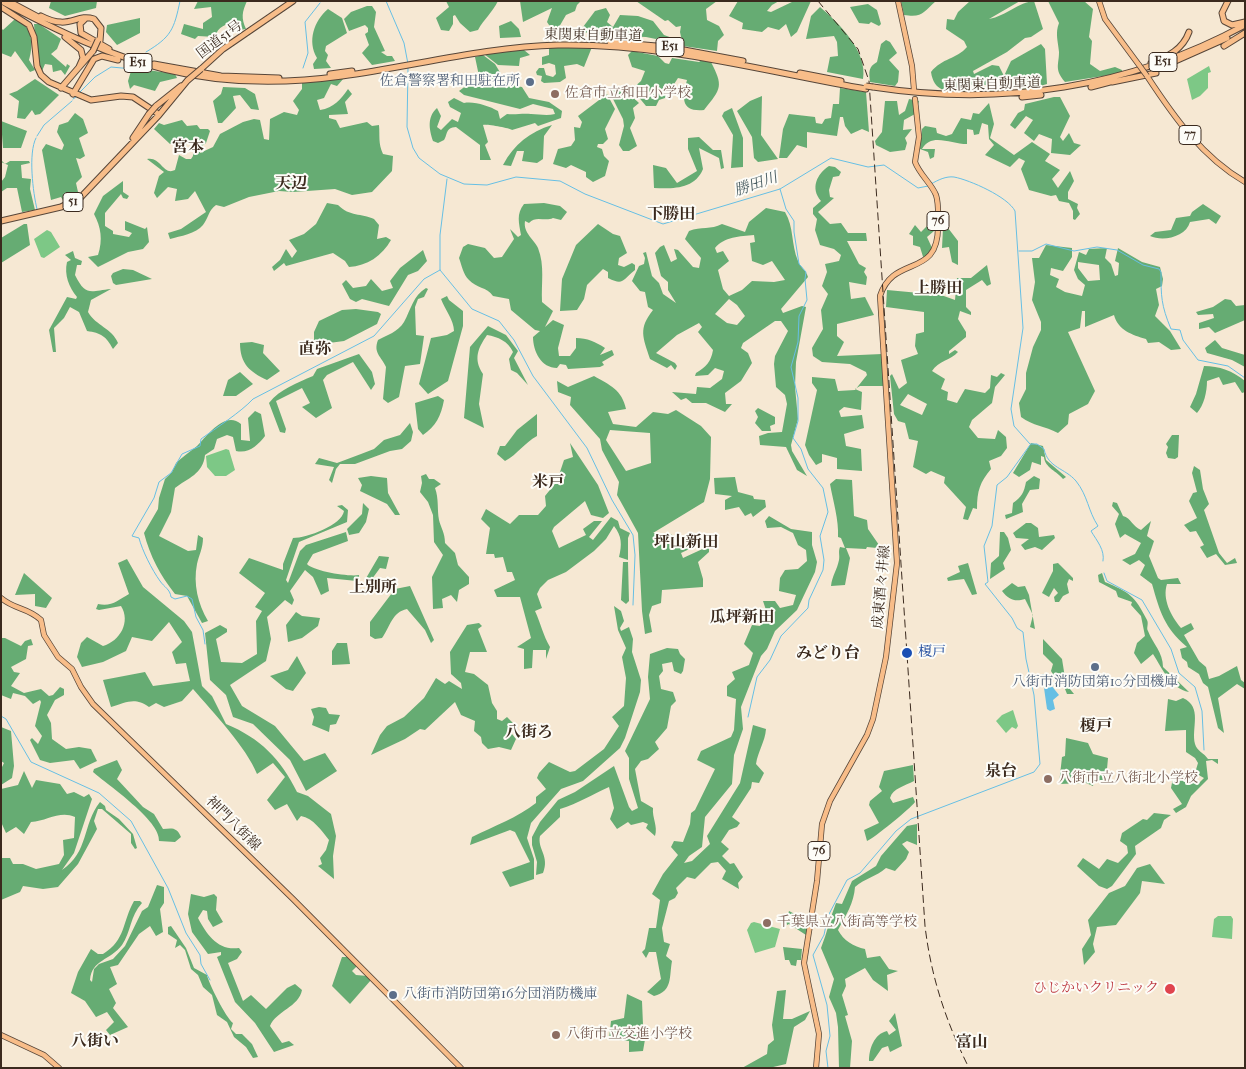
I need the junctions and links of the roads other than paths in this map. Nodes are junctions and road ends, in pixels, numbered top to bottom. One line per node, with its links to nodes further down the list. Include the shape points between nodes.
1 (1, 1): 8 (highway, 東関東自動車道 / E51)
2 (8, 1): 8 (highway, 東関東自動車道 / E51)
3 (292, 1): 22 (highway, 国道51号 / 51, bridge, via 223,49)
4 (898, 1): 28 (main road)
5 (1099, 1): 37 (main road, 77, bridge, via 1104,19 1182,127 1223,167)
6 (1228, 1): 9 (highway, via 1222,13 1224,21)
7 (1, 7): 26 (highway, via 29,25 38,69 46,80)
8 (20, 9): 12 (highway, via 59,23 94,19 101,28); 14 (highway, 東関東自動車道 / E51); 16 (highway, 東関東自動車道 / E51, via 97,48); 17 (highway, via 80,48 83,56)
9 (1245, 25): 23 (highway, 東関東自動車道 / E51, via 1173,62); 25 (highway, 東関東自動車道 / E51, via 1172,59)
10 (1189, 32): 25 (highway, via 1180,47 1162,59)
11 (1245, 33): 13 (highway)
12 (99, 40): 14 (highway, via 100,30 96,23 89,19 83,21 79,27 82,34); 15 (highway, bridge)
13 (1224, 46)
14 (108, 49): 21 (highway, 東関東自動車道 / E51, via 191,72)
15 (93, 51): 17 (highway); 18 (highway)
16 (150, 66): 18 (highway, via 100,56); 21 (highway, 東関東自動車道 / E51, via 209,78)
17 (79, 67): 20 (highway)
18 (85, 72): 24 (highway)
19 (1156, 72): 23 (highway)
20 (69, 78): 24 (highway, via 69,86); 26 (highway)
21 (287, 79): 25 (highway, 東関東自動車道 / E51, bridge, via 311,78 470,52 553,45 600,45 711,58 866,88 958,99 1033,95)
22 (186, 82): 27 (highway, 国道51号 / 51); 30 (highway); 34 (highway, 国道51号 / 51)
23 (1112, 82): 25 (highway, 東関東自動車道 / E51)
24 (78, 84): 29 (highway)
25 (1077, 87)
26 (61, 88): 29 (highway)
27 (178, 88): 30 (highway); 35 (highway, 国道51号 / 51, bridge, via 149,114)
28 (914, 90)
29 (73, 94): 32 (highway, via 95,100 130,96)
30 (172, 95): 32 (highway)
31 (915, 99): 43 (main road, 成東酒々井線 / 76, via 920,137 915,162 936,196 938,241 926,260 890,278 880,296 897,563 886,657 872,719 867,735 830,801 822,824 804,963 819,1034)
32 (157, 113): 33 (highway)
33 (141, 131): 34 (highway); 35 (highway)
34 (137, 138): 36 (highway, 国道51号 / 51)
35 (131, 142): 36 (highway, 国道51号 / 51)
36 (126, 149): 38 (highway, 国道51号 / 51, via 89,190 74,201)
37 (1245, 182)
38 (1, 220)
39 (1, 598): 42 (main road, 神門八街線, via 13,606 29,610 41,620 44,635 58,657 72,669 93,704)
40 (1, 1035): 41 (main road, via 44,1055)
41 (59, 1068)
42 (461, 1068)
43 (816, 1068)

